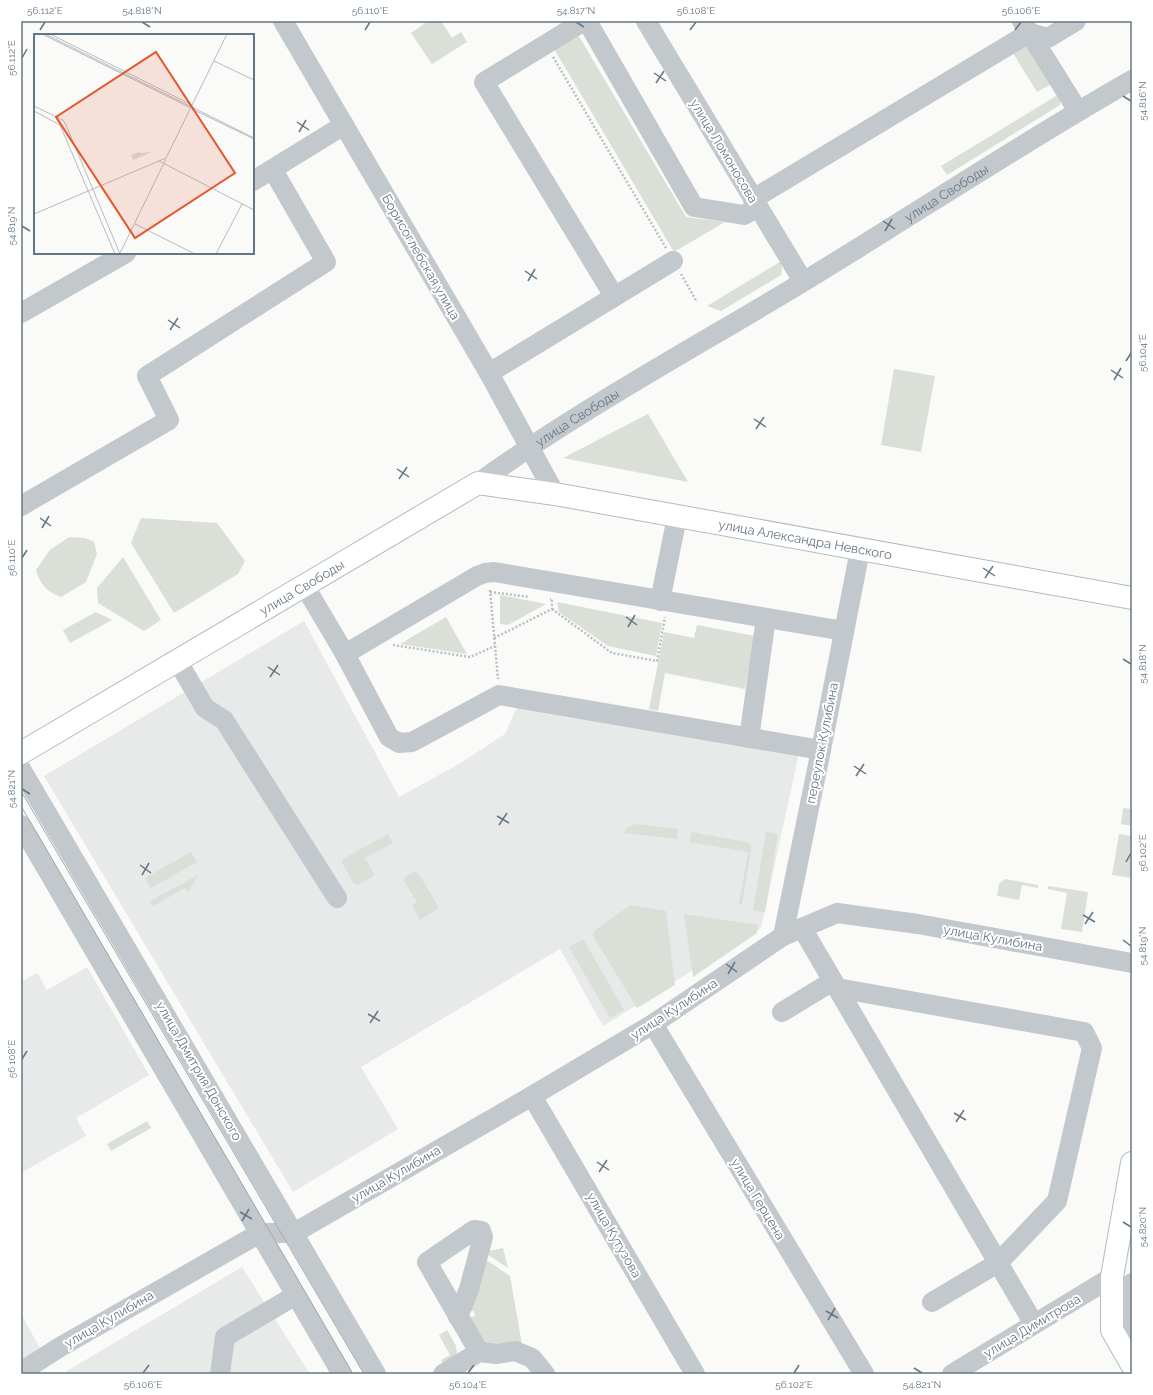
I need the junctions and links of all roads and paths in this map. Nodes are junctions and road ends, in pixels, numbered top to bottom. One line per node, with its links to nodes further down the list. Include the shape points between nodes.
1 (283, 21): 9 (street, Борисоглебская улица)
2 (585, 21): 6 (street); 12 (street, via 694,207 744,215)
3 (646, 21): 12 (street, улица Ломоносова)
4 (1076, 21): 5 (street, via 1048,38)
5 (1025, 27): 8 (street); 12 (street)
6 (546, 44): 14 (path); 16 (street, via 484,82)
7 (1132, 80): 8 (street, улица Свободы)
8 (1078, 111): 15 (street, улица Свободы)
9 (344, 125): 10 (street); 19 (street, Борисоглебская улица)
10 (273, 170): 11 (street); 23 (street, via 326,262 147,376 169,420)
11 (254, 180)
12 (755, 203): 15 (street, улица Ломоносова)
13 (124, 254): 18 (street)
14 (674, 261): 16 (street); 17 (path)
15 (803, 281): 20 (street, улица Свободы)
16 (614, 296): 19 (street)
17 (697, 302)
18 (21, 313)
19 (489, 373): 20 (street, Борисоглебская улица)
20 (530, 445): 21 (street, улица Свободы); 22 (street, Борисоглебская улица)
21 (478, 482): 22 (main road, улица Александра Невского); 27 (main road, улица Свободы)
22 (555, 494): 24 (main road, улица Александра Невского)
23 (21, 506)
24 (677, 517): 25 (main road, улица Александра Невского); 31 (street)
25 (860, 550): 30 (main road, улица Александра Невского); 34 (street, переулок Кулибина)
26 (489, 582): 28 (path); 31 (street); 35 (path); 36 (street, via 477,576)
27 (304, 585): 38 (street); 39 (main road, улица Свободы)
28 (536, 598)
29 (544, 598): 32 (path, via 552,599)
30 (1132, 598)
31 (664, 601): 32 (path, via 657,661 612,653); 33 (street)
32 (552, 610): 35 (path)
33 (766, 618): 34 (street); 41 (street)
34 (844, 631): 42 (street, переулок Кулибина)
35 (494, 638): 37 (path)
36 (367, 642): 37 (path, via 470,657); 38 (street)
37 (495, 646): 40 (path)
38 (345, 654): 40 (street, via 389,737 399,743 412,742)
39 (177, 660): 43 (main road, улица Свободы); 46 (street, via 205,708 224,720)
40 (499, 695): 41 (street)
41 (749, 738): 42 (street)
42 (821, 750): 48 (street, переулок Кулибина)
43 (21, 753)
44 (21, 769): 56 (street, улица Дмитрия Донского)
45 (21, 825): 55 (street)
46 (337, 898)
47 (802, 928): 48 (street, улица Кулибина); 49 (street, улица Кулибина, via 837,913 918,924); 50 (street)
48 (782, 936): 52 (street, улица Кулибина)
49 (1132, 963)
50 (835, 985): 51 (street); 57 (street); 57 (street, via 1084,1032 1092,1048 1058,1201)
51 (782, 1012)
52 (653, 1024): 53 (street, улица Кулибина); 73 (street, улица Герцена)
53 (532, 1096): 56 (street, улица Кулибина); 72 (street, улица Кутузова)
54 (1132, 1163): 58 (main road)
55 (260, 1233): 56 (street); 59 (street); 66 (street, улица Кулибина, via 60,1347)
56 (294, 1233): 69 (street, улица Дмитрия Донского)
57 (998, 1263): 60 (street); 62 (street)
58 (1122, 1280): 62 (street, улица Димитрова); 63 (street); 65 (main road, via 1112,1330)
59 (296, 1294): 67 (street, via 225,1337); 68 (street)
60 (932, 1302)
61 (458, 1316): 64 (street)
62 (1034, 1324): 74 (street, улица Димитрова)
63 (1132, 1330)
64 (479, 1352): 70 (street); 71 (street, via 497,1354 514,1351 532,1358)
65 (1132, 1365)
66 (21, 1372)
67 (220, 1374)
68 (342, 1374)
69 (376, 1374)
70 (443, 1374)
71 (545, 1374)
72 (695, 1374)
73 (864, 1374)
74 (952, 1374)

